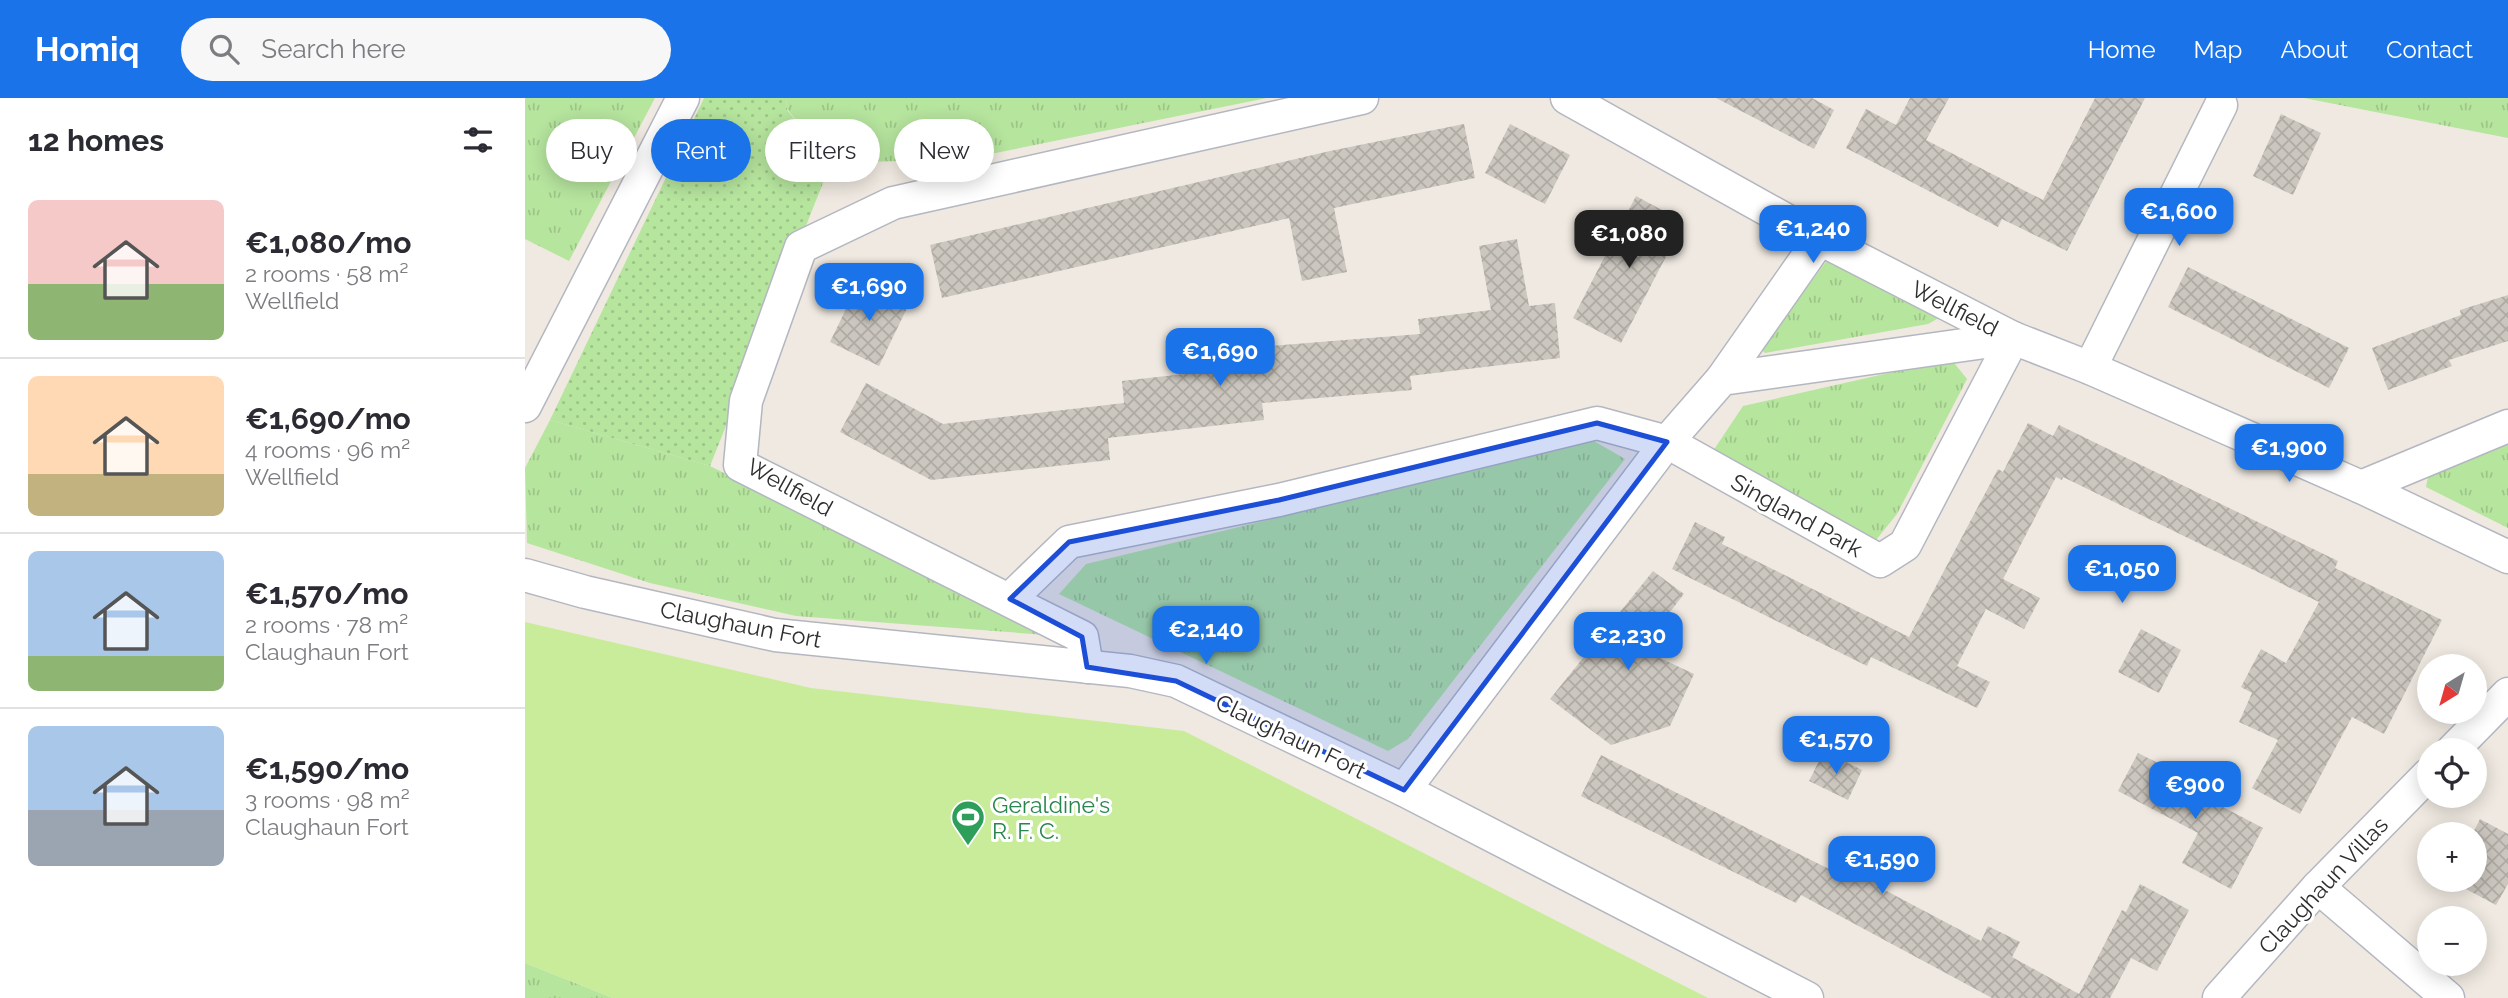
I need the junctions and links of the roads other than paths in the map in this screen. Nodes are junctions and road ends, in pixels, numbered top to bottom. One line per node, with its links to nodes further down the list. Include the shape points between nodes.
1 (683, 98): 9 (street)
2 (1362, 98): 15 (street, Wellfield, via 893,203 801,247 746,401 740,465)
3 (1567, 98): 5 (street, Wellfield)
4 (2221, 105): 7 (street)
5 (1820, 239): 6 (street, Wellfield); 8 (street)
6 (2013, 338): 7 (street, Wellfield); 8 (street); 11 (street, Singland Park, via 1905,545 1880,561)
7 (2090, 368): 12 (street, Wellfield)
8 (1722, 379): 11 (street)
9 (525, 406)
10 (2508, 426): 12 (street)
11 (1667, 442): 15 (street, via 1597,423 1279,500 1069,542); 20 (street)
12 (2361, 487): 13 (street, Wellfield)
13 (2508, 557)
14 (525, 575): 16 (street, Claughaun Fort, via 775,635)
15 (1010, 600): 16 (street, Wellfield, via 1082,637)
16 (1087, 667): 20 (street, Claughaun Fort, via 1176,681)
17 (2508, 694): 18 (street)
18 (2465, 738)
19 (2417, 786): 21 (street, Claughaun Villas)
20 (1404, 790): 22 (street, Claughaun Fort)
21 (2318, 887): 23 (street, Claughaun Villas); 24 (street)
22 (1807, 998)
23 (2219, 998)
24 (2448, 998)

